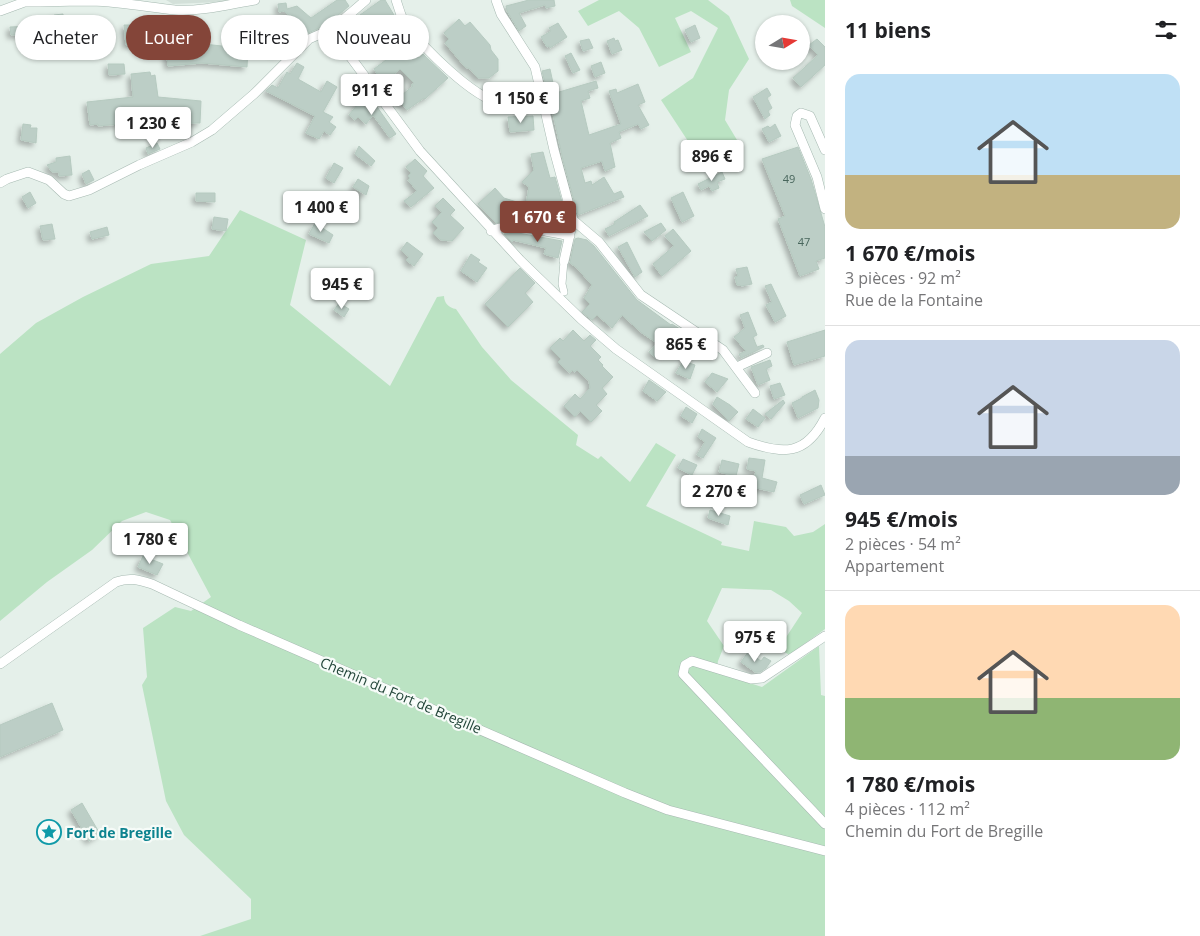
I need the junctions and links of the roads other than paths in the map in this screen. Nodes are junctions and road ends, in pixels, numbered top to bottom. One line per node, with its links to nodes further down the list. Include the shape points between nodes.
1 (156, 0): 7 (street)
2 (255, 0): 7 (street, via 176,10)
3 (366, 0): 9 (street)
4 (396, 0): 12 (street, via 405,23 464,84 487,99 502,103)
5 (496, 0): 12 (street, via 501,14 535,67)
6 (28, 1): 7 (street); 8 (street)
7 (164, 7)
8 (0, 11)
9 (349, 15)
10 (318, 35): 14 (street, via 309,39 212,130 89,190 69,196 49,180 28,172)
11 (352, 60): 17 (street, via 420,151)
12 (543, 101): 16 (street)
13 (825, 150): 15 (street, via 810,116 801,113 795,125)
14 (0, 183)
15 (825, 208)
16 (573, 220): 18 (street); 22 (street, via 599,242 641,295 723,350)
17 (491, 231): 18 (street, via 499,227 532,229); 24 (street, via 594,331 748,442 785,451 802,445 818,432)
18 (570, 236): 19 (street)
19 (564, 261): 20 (street)
20 (564, 292)
21 (766, 353): 22 (street)
22 (737, 367): 23 (street)
23 (755, 392)
24 (825, 418)
25 (825, 636): 27 (street, via 762,678 751,679 692,660 682,674)
26 (0, 664): 28 (street, Chemin du Fort de Bregille, via 116,582 126,578 137,579 668,810)
27 (825, 824)
28 (825, 851)

